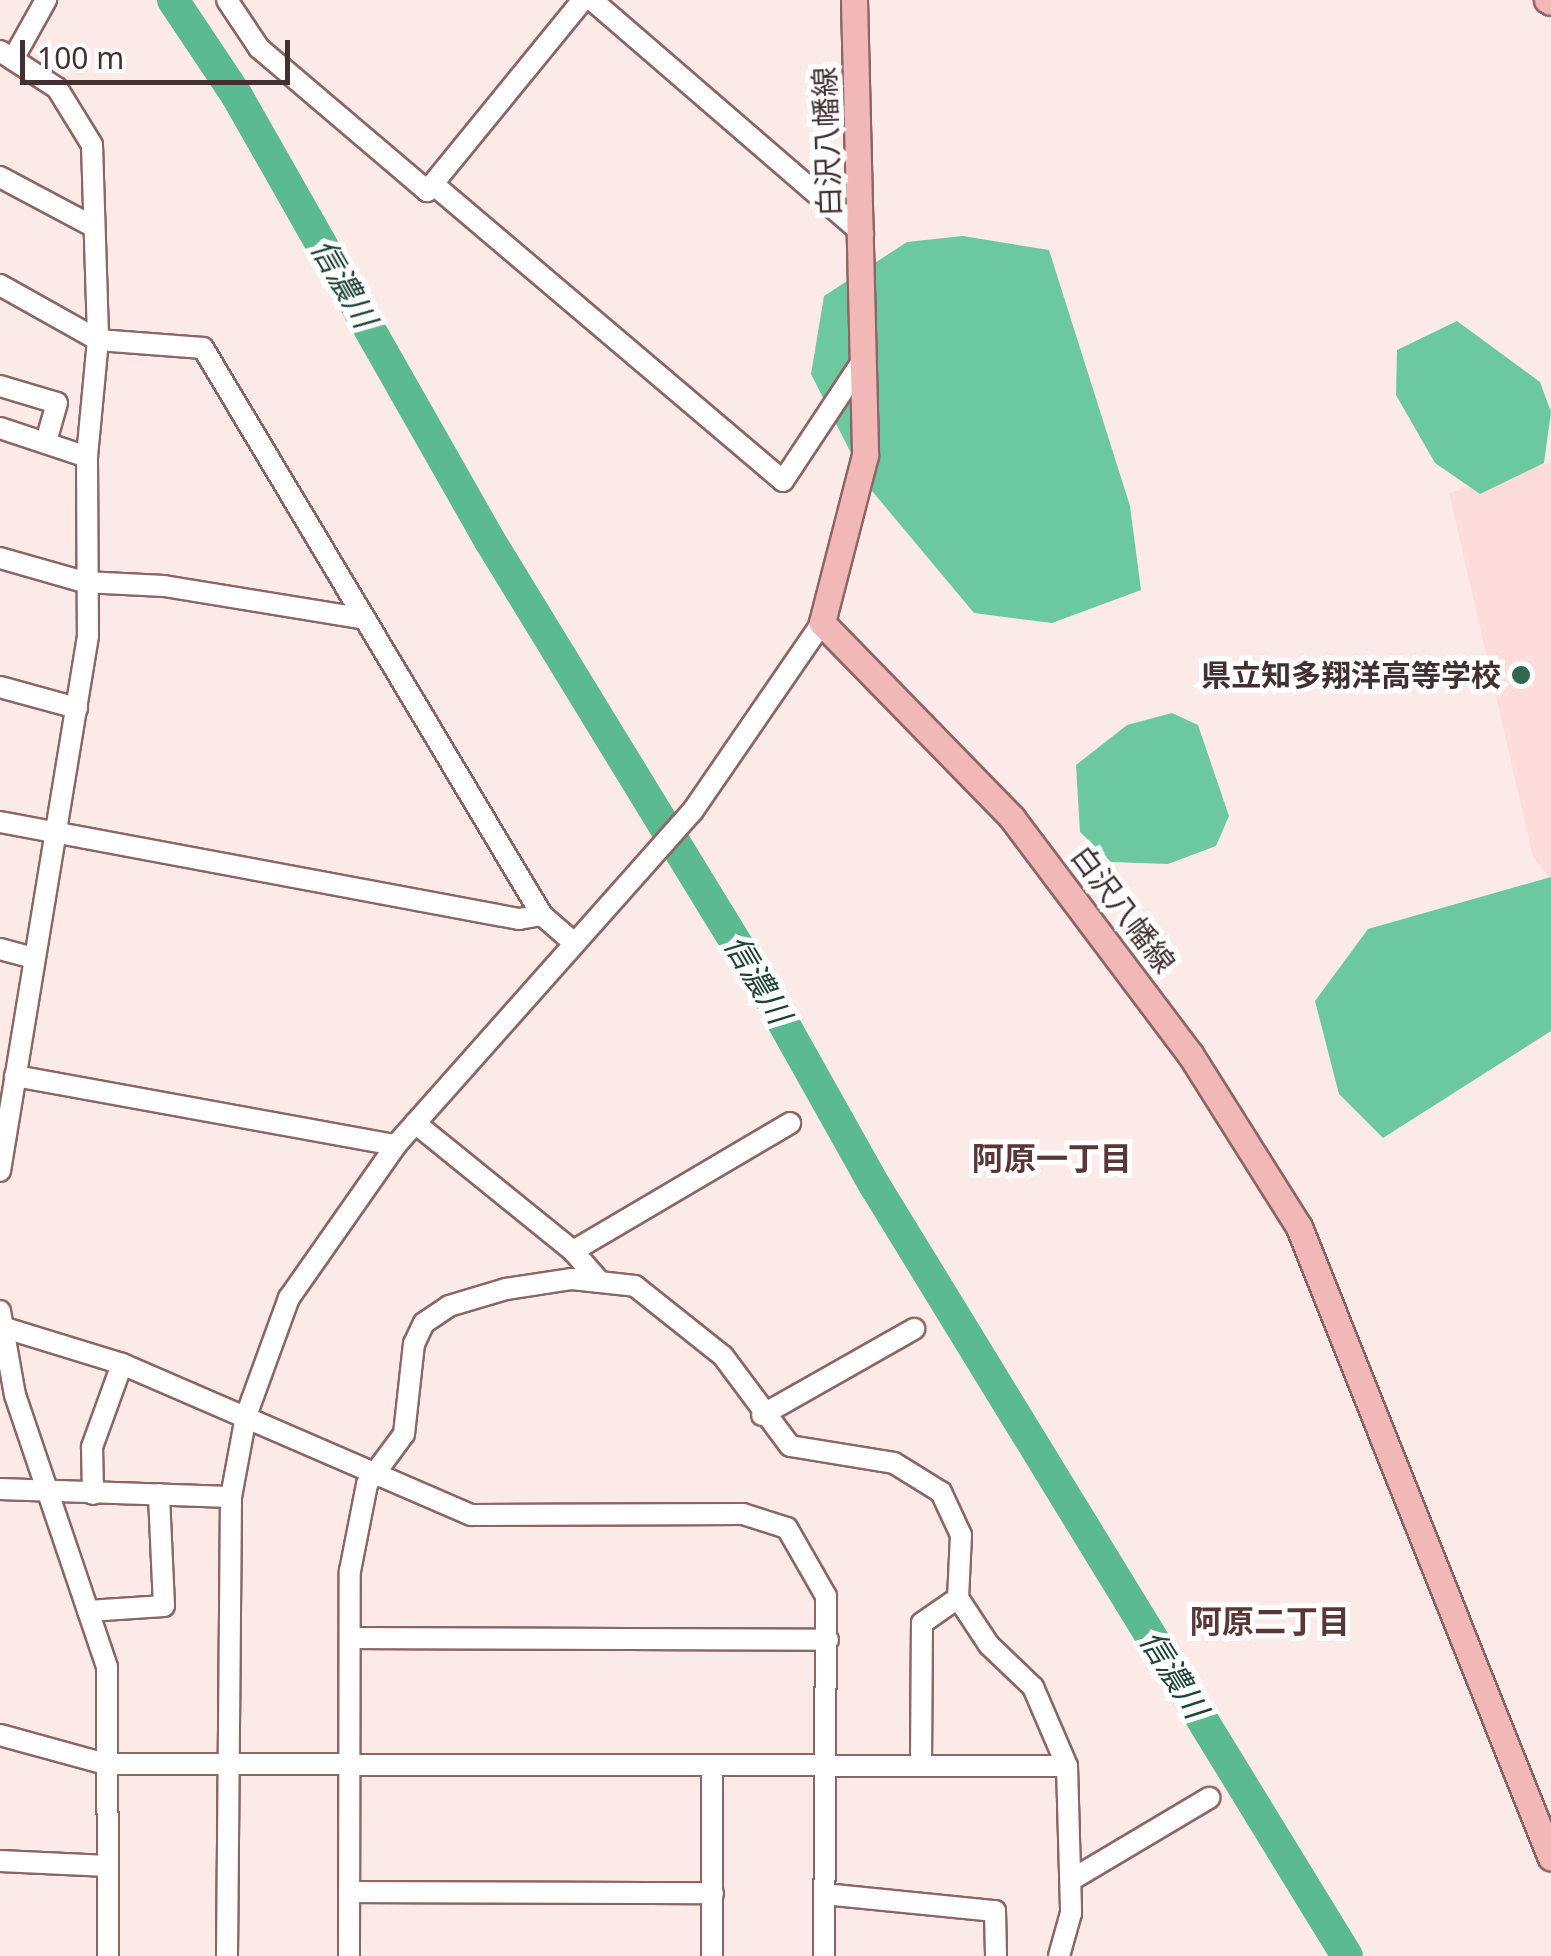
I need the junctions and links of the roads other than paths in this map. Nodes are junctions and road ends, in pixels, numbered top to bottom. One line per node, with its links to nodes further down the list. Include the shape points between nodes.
1 (46, 0): 6 (street)
2 (228, 0): 8 (street, via 259,48 428,191)
3 (582, 0): 8 (street)
4 (592, 0): 10 (street)
5 (854, 0): 10 (main road, 白沢八幡線)
6 (7, 55): 9 (street, via 80,113 92,145)
7 (0, 178): 9 (street)
8 (433, 184): 13 (street, via 783,481)
9 (94, 227): 12 (street)
10 (863, 234): 13 (main road, 白沢八幡線)
11 (0, 284): 12 (street)
12 (98, 340): 17 (street); 20 (street, via 203,348)
13 (868, 353): 21 (main road, 白沢八幡線, via 865,454)
14 (0, 386): 16 (street, via 57,403)
15 (0, 428): 16 (street)
16 (46, 441): 17 (street)
17 (87, 457): 19 (street)
18 (0, 558): 19 (street)
19 (84, 582): 20 (street, via 164,586); 23 (street, via 88,636)
20 (365, 619): 26 (street)
21 (822, 623): 27 (street, via 692,812); 61 (main road, 白沢八幡線, via 1035,847 1190,1054 1299,1227)
22 (0, 686): 23 (street)
23 (77, 708): 25 (street)
24 (0, 822): 25 (street)
25 (55, 837): 26 (street, via 519,919); 29 (street)
26 (542, 915): 27 (street)
27 (573, 942): 31 (street)
28 (0, 949): 29 (street)
29 (33, 958): 30 (street)
30 (15, 1076): 33 (street); 34 (street)
31 (416, 1123): 33 (street); 35 (street)
32 (790, 1123): 35 (street)
33 (396, 1146): 41 (street, via 314,1253 262,1360)
34 (0, 1171)
35 (573, 1251): 36 (street)
36 (598, 1280): 40 (street, via 635,1286 723,1356); 42 (street, via 506,1289 449,1306 424,1324 414,1344 404,1434)
37 (1, 1319): 39 (street); 44 (street)
38 (914, 1329): 40 (street)
39 (122, 1364): 41 (street); 45 (street, via 92,1447)
40 (762, 1415): 48 (street, via 790,1446 894,1463 941,1492 961,1534)
41 (246, 1416): 42 (street); 47 (street)
42 (376, 1474): 50 (street, via 352,1542); 51 (street, via 471,1515 743,1514 787,1528 826,1596)
43 (0, 1489): 44 (street)
44 (46, 1494): 45 (street); 49 (street)
45 (93, 1494): 46 (street)
46 (158, 1494): 47 (street); 49 (street, via 164,1606)
47 (231, 1497): 56 (street)
48 (958, 1598): 53 (street, via 922,1623); 59 (street, via 989,1645 1033,1687)
49 (88, 1611): 54 (street, via 107,1667)
50 (352, 1638): 51 (street); 55 (street)
51 (828, 1640): 58 (street)
52 (0, 1735): 54 (street)
53 (921, 1763): 58 (street); 59 (street)
54 (106, 1764): 56 (street); 63 (street)
55 (348, 1765): 56 (street); 57 (street); 65 (street)
56 (226, 1766): 69 (street)
57 (712, 1766): 58 (street); 66 (street)
58 (824, 1766): 67 (street)
59 (1067, 1766): 64 (street)
60 (1209, 1798): 64 (street)
61 (1551, 1858)
62 (0, 1861): 63 (street)
63 (108, 1866): 68 (street)
64 (1071, 1880): 74 (street)
65 (349, 1892): 66 (street); 70 (street)
66 (713, 1892): 71 (street)
67 (824, 1894): 72 (street); 73 (street, via 995,1912)
68 (108, 1956)
69 (227, 1956)
70 (349, 1956)
71 (712, 1956)
72 (824, 1956)
73 (996, 1956)
74 (1059, 1956)

